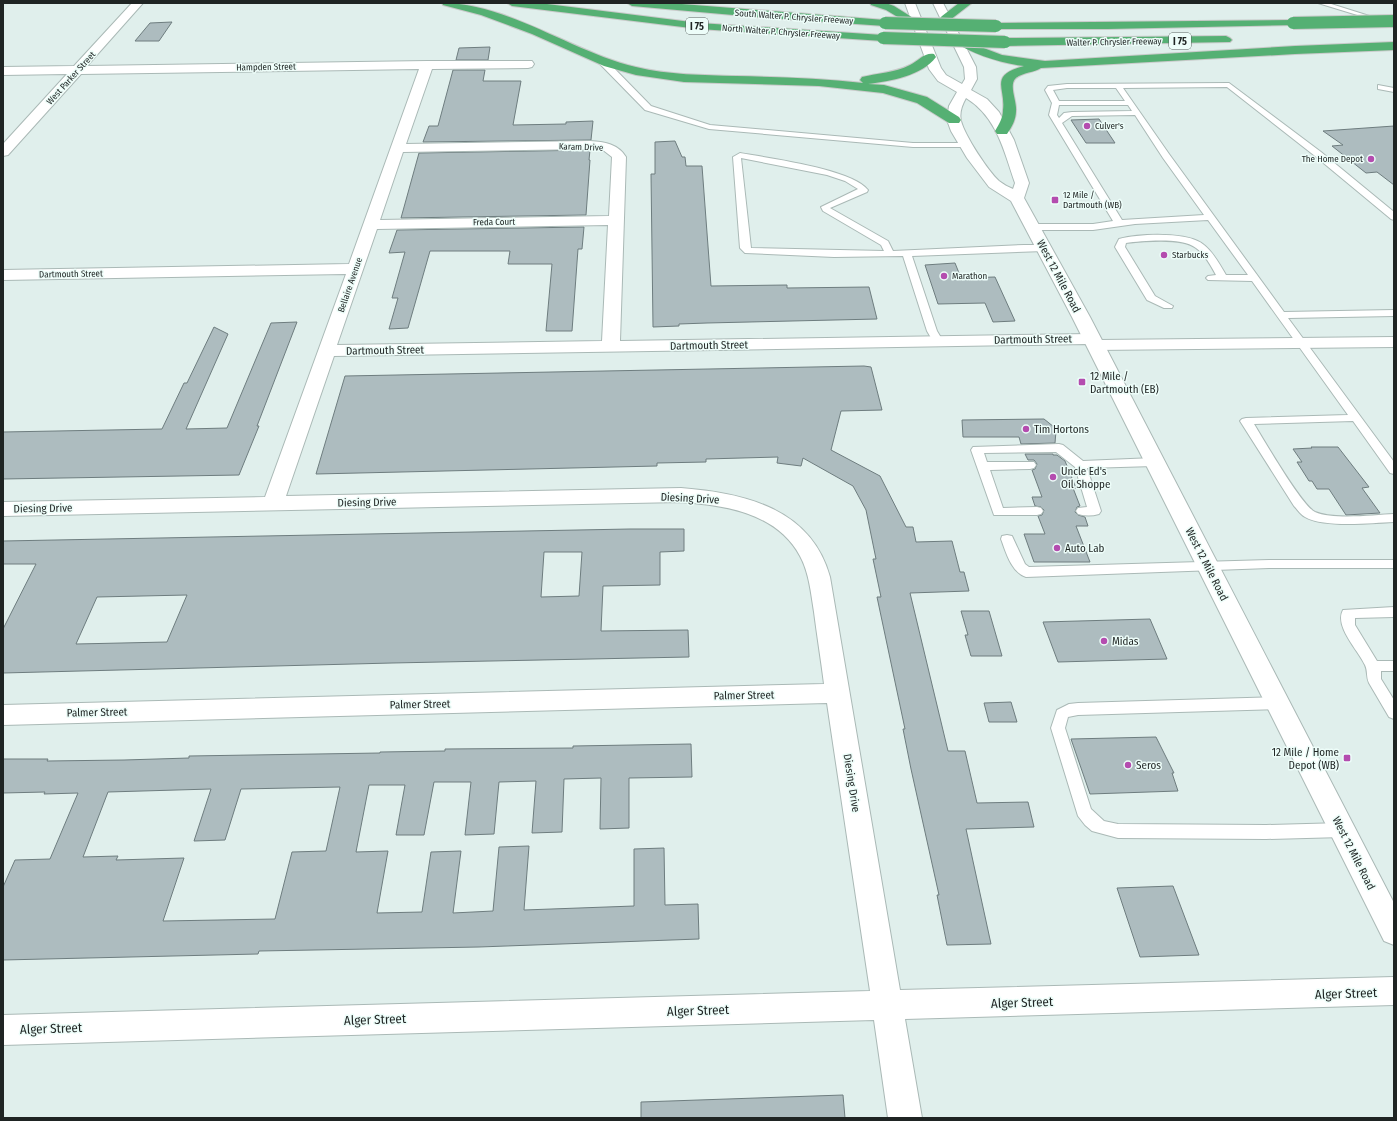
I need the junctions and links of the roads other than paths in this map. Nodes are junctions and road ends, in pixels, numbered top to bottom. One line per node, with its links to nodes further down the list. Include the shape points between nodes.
1 (138, 3): 25 (street, West Parker Street)
2 (448, 3): 22 (highway, via 528,29)
3 (512, 3): 14 (highway, North Walter P. Chrysler Freeway / I 75, via 706,27)
4 (632, 3): 11 (highway, South Walter P. Chrysler Freeway / I 75)
5 (875, 3): 13 (highway, via 890,8)
6 (910, 3): 13 (street)
7 (938, 3): 10 (street)
8 (968, 3): 10 (highway)
9 (1321, 3): 12 (lane)
10 (946, 18): 17 (street)
11 (885, 23): 12 (highway, Walter P. Chrysler Freeway / I 75, bridge, via 1108,26 1293,22)
12 (1394, 23)
13 (920, 26): 21 (street)
14 (883, 38): 18 (highway, Walter P. Chrysler Freeway / I 75, bridge, via 1005,42)
15 (1394, 38): 16 (highway)
16 (1284, 39)
17 (955, 40): 24 (highway, via 1002,59); 31 (street, via 972,73)
18 (1236, 40)
19 (1394, 46): 24 (highway)
20 (508, 54): 23 (street, Hampden Street, via 521,60 521,68)
21 (930, 57): 27 (highway, via 915,68 887,77); 31 (street, via 942,78)
22 (602, 61): 27 (highway, via 666,76); 38 (lane, via 648,108 709,126 913,145)
23 (427, 65): 25 (street, Hampden Street); 39 (street, Bellaire Avenue)
24 (1045, 65): 37 (highway, via 1016,72 1007,79 1010,114)
25 (78, 70): 26 (street, Hampden Street); 40 (street, West Parker Street)
26 (3, 71)
27 (819, 82): 35 (highway, via 904,93 922,100)
28 (1118, 86): 32 (lane, via 1051,88 1049,90); 33 (lane); 43 (lane, via 1229,85)
29 (1381, 87): 30 (lane)
30 (1394, 90)
31 (964, 92): 35 (street, via 955,106); 37 (street, via 982,102 994,115)
32 (1056, 103): 33 (lane); 36 (lane, via 1053,115)
33 (1131, 103): 34 (lane)
34 (1137, 112): 36 (lane, via 1072,114); 42 (lane)
35 (954, 120): 38 (street)
36 (1057, 123): 45 (lane)
37 (1002, 131): 41 (street, via 1015,159 1022,183)
38 (966, 145): 41 (street, via 994,184)
39 (398, 148): 44 (street, Karam Drive, via 590,145 611,149 619,157); 46 (street, Bellaire Avenue)
40 (3, 152)
41 (1017, 198): 47 (street, West 12 Mile Road)
42 (1211, 217): 45 (lane); 55 (lane)
43 (1394, 217)
44 (616, 220): 46 (street, Freda Court); 63 (street, Karam Drive)
45 (1119, 223): 47 (lane, via 1093,227)
46 (371, 224): 51 (street, Bellaire Avenue)
47 (1032, 227): 48 (street, West 12 Mile Road)
48 (1044, 248): 50 (lane); 60 (street, West 12 Mile Road)
49 (890, 254): 49 (lane, via 748,251 745,248 737,157 740,155 828,173 857,184 864,190 825,207 885,243); 50 (lane)
50 (907, 254): 59 (lane, via 932,331)
51 (356, 269): 52 (street, Dartmouth Street); 64 (street, Bellaire Avenue)
52 (3, 275)
53 (1210, 278): 54 (lane)
54 (1223, 278): 55 (lane); 56 (lane, via 1197,243 1176,239 1122,242 1120,247 1151,298)
55 (1255, 278): 58 (lane)
56 (1168, 306)
57 (1394, 313): 58 (lane)
58 (1280, 315): 62 (lane)
59 (938, 341): 60 (street, Dartmouth Street); 63 (street, Dartmouth Street)
60 (1093, 342): 62 (street, Dartmouth Street); 66 (street, West 12 Mile Road)
61 (1394, 342): 62 (street, Dartmouth Street)
62 (1302, 343): 65 (lane)
63 (612, 346): 64 (street, Dartmouth Street)
64 (327, 352): 72 (street, Bellaire Avenue)
65 (1356, 418): 71 (lane); 76 (lane, via 1246,421 1298,503 1310,514 1324,518)
66 (1154, 462): 68 (lane); 79 (street, West 12 Mile Road)
67 (1066, 465): 68 (lane)
68 (1080, 465): 69 (lane, via 1059,448 976,450); 74 (lane, via 1095,511)
69 (983, 466): 70 (lane); 75 (lane, via 998,512)
70 (1030, 466)
71 (1394, 470)
72 (273, 504): 73 (street, Diesing Drive); 83 (street, Diesing Drive, via 681,495 720,498 758,509 792,532 811,554 822,592)
73 (3, 509)
74 (1082, 511)
75 (1037, 512)
76 (1394, 518)
77 (1007, 539): 79 (lane, via 1020,567 1026,572)
78 (1394, 564): 79 (lane, via 1269,564)
79 (1209, 567): 84 (street, West 12 Mile Road)
80 (1394, 612): 81 (lane, via 1348,613 1348,625)
81 (1372, 666): 82 (lane); 85 (lane, via 1374,678)
82 (1394, 666)
83 (838, 693): 86 (street, Palmer Street); 90 (street, Diesing Drive)
84 (1278, 703): 87 (street, West 12 Mile Road); 87 (lane, via 1069,710 1062,714 1058,728 1084,811 1091,822 1104,829 1118,831)
85 (1394, 713)
86 (3, 715)
87 (1343, 830): 88 (street, West 12 Mile Road)
88 (1394, 932)
89 (1394, 991): 90 (street, Alger Street)
90 (887, 1005): 91 (street, Alger Street); 92 (street, Diesing Drive)
91 (3, 1030)
92 (905, 1118)

